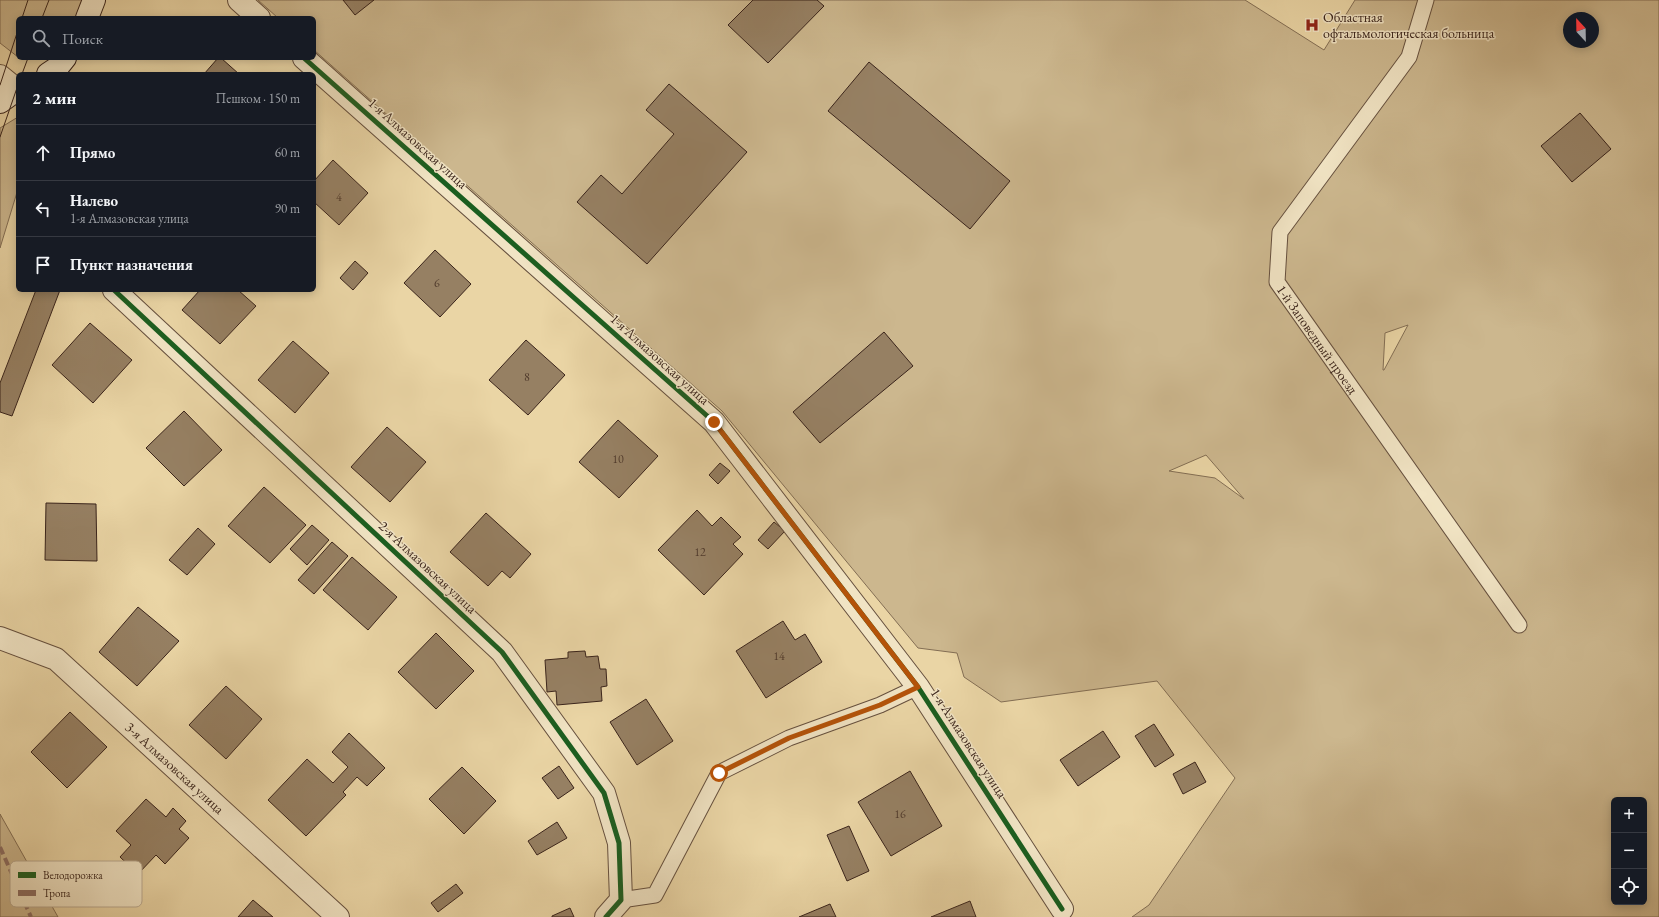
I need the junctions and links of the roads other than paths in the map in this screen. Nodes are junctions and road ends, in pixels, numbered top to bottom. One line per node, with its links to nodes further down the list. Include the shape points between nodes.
1 (94, 0): 4 (street)
2 (239, 0): 5 (street)
3 (1426, 0): 8 (lane, 1-й Заповедный проезд, via 1409,57 1280,232 1276,282)
4 (88, 16)
5 (257, 16)
6 (306, 60): 10 (street, 1-я Алмазовская улица, via 714,422)
7 (116, 292): 11 (street, 2-я Алмазовская улица, via 502,652 604,793 619,843)
8 (1520, 625)
9 (0, 638): 13 (street, 3-я Алмазовская улица, via 56,659)
10 (918, 687): 11 (lane, via 880,705 789,738 719,773 655,895); 12 (street, 1-я Алмазовская улица)
11 (621, 900): 14 (street)
12 (1064, 913)
13 (338, 917)
14 (606, 917)

